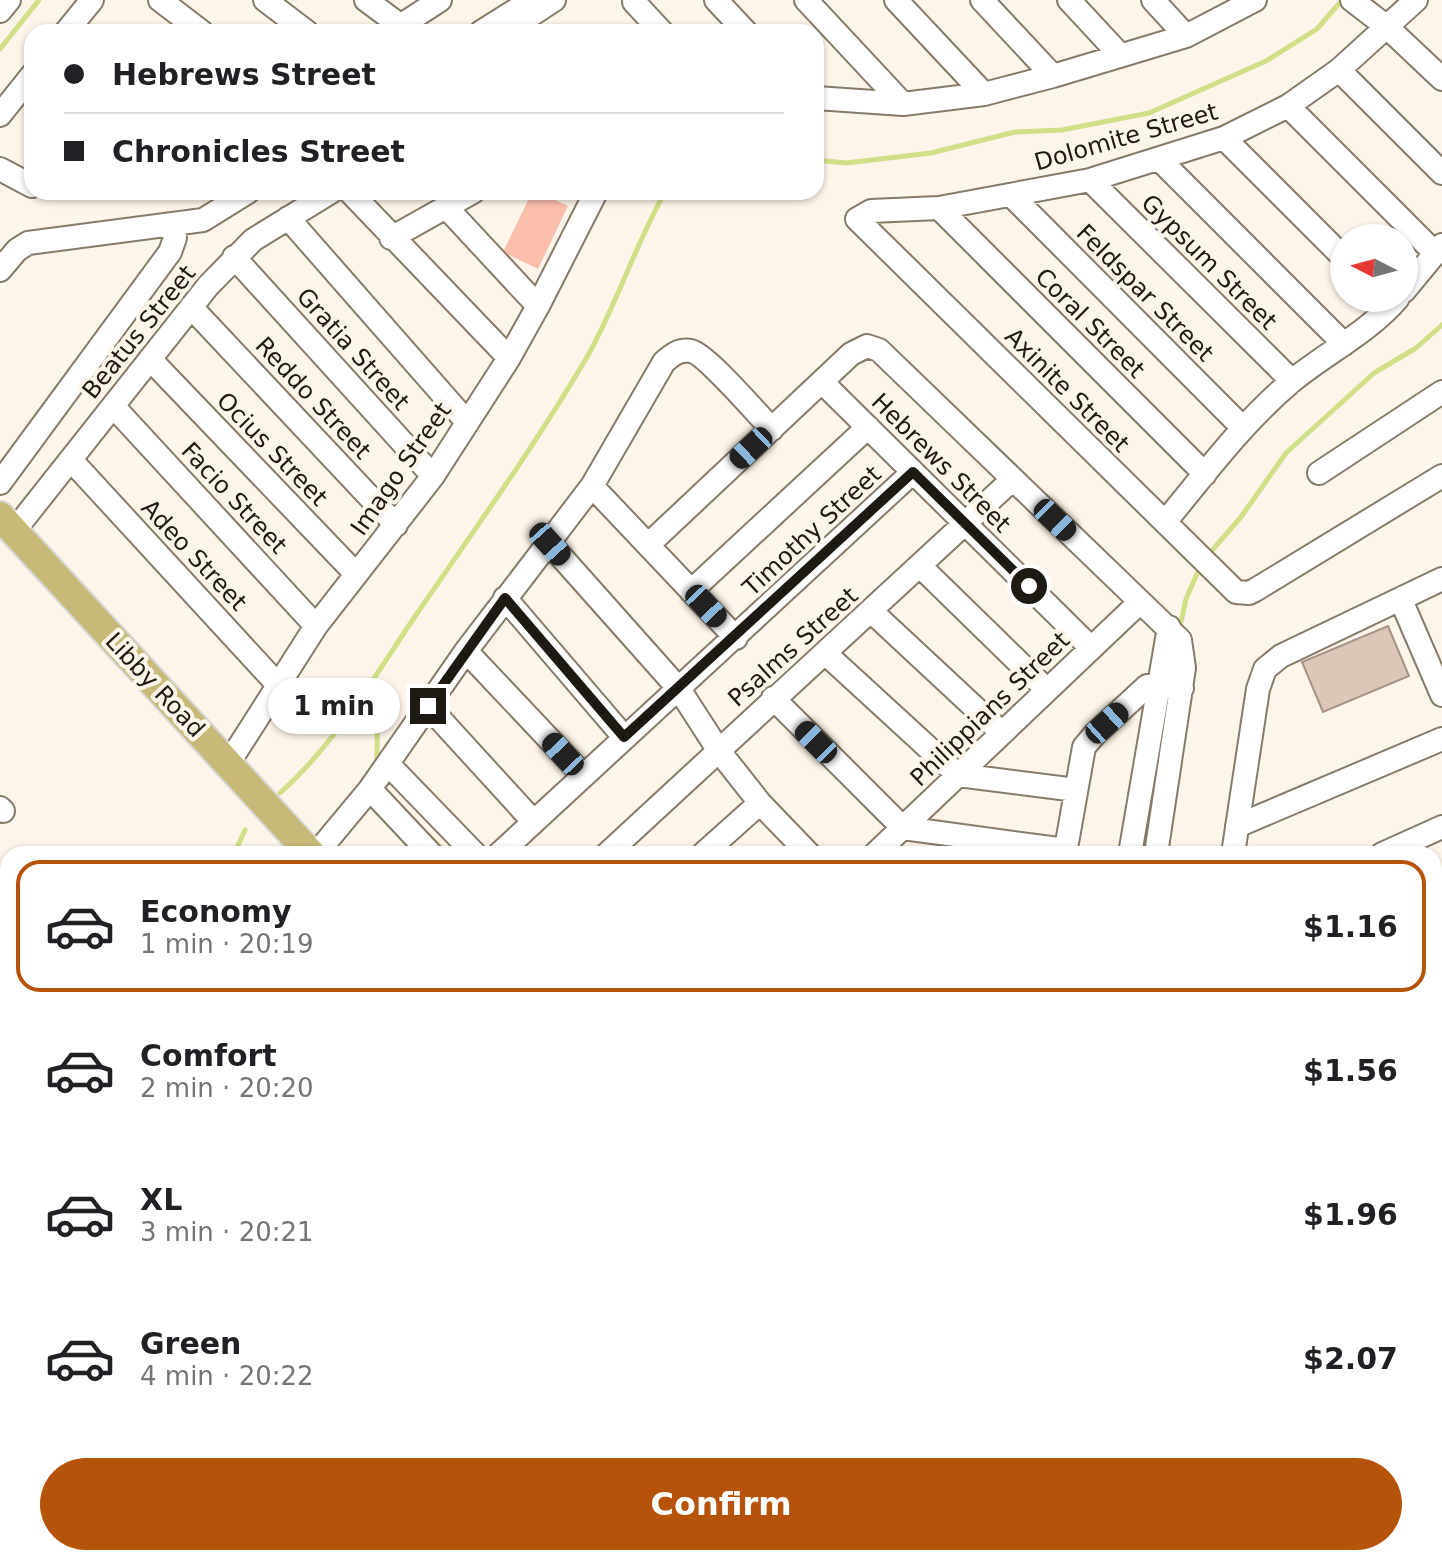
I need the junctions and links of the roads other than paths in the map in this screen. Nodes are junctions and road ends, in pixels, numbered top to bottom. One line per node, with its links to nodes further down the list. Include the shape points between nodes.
1 (9, 0): 19 (street)
2 (92, 0): 20 (street)
3 (160, 0): 21 (street)
4 (265, 0): 22 (street)
5 (366, 0): 23 (street)
6 (440, 0): 24 (street)
7 (532, 0): 25 (street)
8 (554, 0): 26 (street)
9 (716, 0): 28 (street)
10 (806, 0): 38 (street)
11 (896, 0): 36 (street)
12 (982, 0): 33 (street)
13 (1069, 0): 31 (street)
14 (1153, 0): 30 (street)
15 (1416, 0): 29 (street, Dolomite Street)
16 (1249, 2): 30 (street)
17 (1356, 3): 29 (street)
18 (630, 5): 27 (street)
19 (0, 11)
20 (80, 24)
21 (192, 24)
22 (296, 24)
23 (391, 24)
24 (404, 24)
25 (494, 24)
26 (516, 24)
27 (653, 24)
28 (738, 24)
29 (1387, 27): 32 (street, Dolomite Street); 34 (street)
30 (1186, 36): 31 (street)
31 (1120, 55): 33 (street)
32 (1339, 70): 39 (street, Dolomite Street); 44 (street)
33 (1053, 76): 36 (street)
34 (1442, 79)
35 (24, 85): 40 (street)
36 (984, 94): 38 (street)
37 (824, 99): 38 (street)
38 (903, 104)
39 (1288, 106): 41 (street, Dolomite Street); 61 (street)
40 (0, 115)
41 (1224, 138): 42 (street, Dolomite Street); 60 (street)
42 (1159, 159): 46 (street, Dolomite Street); 68 (street)
43 (0, 169): 45 (street)
44 (1442, 173)
45 (24, 180)
46 (1090, 180): 47 (street, Dolomite Street); 71 (street, Gypsum Street)
47 (1011, 195): 55 (street, Dolomite Street); 77 (street, Feldspar Street)
48 (213, 200): 58 (street)
49 (235, 200): 58 (street, via 203,220)
50 (318, 200): 56 (street, Beatus Street)
51 (357, 200): 59 (street)
52 (459, 200): 54 (street)
53 (590, 200): 65 (street, Imago Street)
54 (446, 207): 59 (street); 65 (street)
55 (939, 208): 57 (street, Dolomite Street, via 871,211); 82 (street, Coral Street)
56 (288, 218): 62 (street, Beatus Street); 75 (street)
57 (857, 219): 88 (street, Axinite Street)
58 (174, 224): 63 (street, via 41,240 17,250); 86 (street, via 170,252)
59 (391, 238): 69 (street)
60 (1330, 244)
61 (1439, 249): 64 (street)
62 (234, 257): 66 (street, Beatus Street); 83 (street, Gratia Street)
63 (0, 270)
64 (1418, 272)
65 (538, 306): 69 (street, Imago Street)
66 (191, 307): 70 (street, Beatus Street); 91 (street, Reddo Street)
67 (1379, 312): 68 (street)
68 (1344, 344): 71 (street)
69 (509, 358): 75 (street, Imago Street)
70 (150, 359): 74 (street, Beatus Street); 95 (street, Ocius Street)
71 (1292, 381): 77 (street)
72 (822, 382): 76 (street, Hebrews Street); 78 (street); 85 (street, via 867,346 885,355)
73 (1442, 392): 81 (street)
74 (113, 406): 79 (street, Beatus Street); 102 (street, Facio Street)
75 (467, 422): 83 (street, Imago Street)
76 (868, 427): 80 (street, Hebrews Street); 97 (street)
77 (1243, 428): 82 (street)
78 (772, 429): 87 (street, via 699,354 673,354 658,369); 93 (street)
79 (71, 460): 89 (street, Beatus Street); 107 (street, Adeo Street)
80 (913, 472): 90 (street, Hebrews Street); 103 (street, Timothy Street)
81 (1319, 473)
82 (1205, 474): 88 (street)
83 (433, 476): 91 (street, Imago Street)
84 (1442, 476): 88 (street, Axinite Street, via 1242,594 1231,590)
85 (1013, 479): 90 (street, Psalms Street); 100 (street)
86 (0, 483)
87 (592, 486): 92 (street); 93 (street)
88 (1165, 522)
89 (7, 524): 118 (main road, Libby Road)
90 (966, 524): 94 (street, Psalms Street); 104 (street, Hebrews Street)
91 (396, 525): 95 (street, Imago Street)
92 (550, 544): 98 (street); 109 (street)
93 (648, 545): 97 (street)
94 (920, 566): 101 (street, Psalms Street); 110 (street)
95 (356, 574): 102 (street, Imago Street)
96 (1442, 579): 99 (street)
97 (691, 591): 103 (street)
98 (505, 598): 105 (street); 115 (street)
99 (1401, 600): 111 (street); 126 (street, via 1281,656 1265,669)
100 (1140, 602): 104 (street, Philippians Street); 108 (street, via 1169,627)
101 (871, 611): 106 (street, Psalms Street); 114 (street)
102 (316, 626): 107 (street, Imago Street)
103 (736, 638): 109 (street, Timothy Street)
104 (1091, 648): 110 (street, Philippians Street)
105 (466, 651): 113 (street); 120 (street)
106 (825, 653): 112 (street, Psalms Street); 121 (street)
107 (279, 686): 118 (street, Imago Street)
108 (1170, 686): 123 (street, via 1147,686 1088,740); 140 (street); 141 (street)
109 (679, 689): 115 (street, Timothy Street); 117 (street)
110 (1047, 690): 114 (street, Philippians Street)
111 (1442, 695)
112 (773, 698): 117 (street, Psalms Street); 128 (street)
113 (428, 706): 119 (street); 125 (street)
114 (1002, 733): 121 (street, Philippians Street)
115 (624, 737): 120 (street, Timothy Street)
116 (1442, 739): 126 (street)
117 (719, 751): 124 (street); 134 (street, Psalms Street)
118 (228, 764): 129 (main road, Libby Road)
119 (388, 764): 122 (street); 132 (street)
120 (583, 775): 125 (street, Timothy Street)
121 (958, 775): 123 (street); 128 (street, Philippians Street)
122 (370, 789): 130 (street); 131 (street)
123 (1076, 790): 139 (street)
124 (760, 803): 135 (street); 136 (street)
125 (533, 821): 133 (street, Timothy Street)
126 (1237, 826): 142 (street)
127 (1442, 827): 143 (street)
128 (903, 828): 137 (street, Philippians Street); 138 (street)
129 (306, 846)
130 (321, 846)
131 (423, 846)
132 (467, 846)
133 (507, 846)
134 (616, 846)
135 (714, 846)
136 (801, 846)
137 (884, 846)
138 (1025, 846)
139 (1067, 846)
140 (1132, 846)
141 (1157, 846)
142 (1234, 846)
143 (1400, 846)

